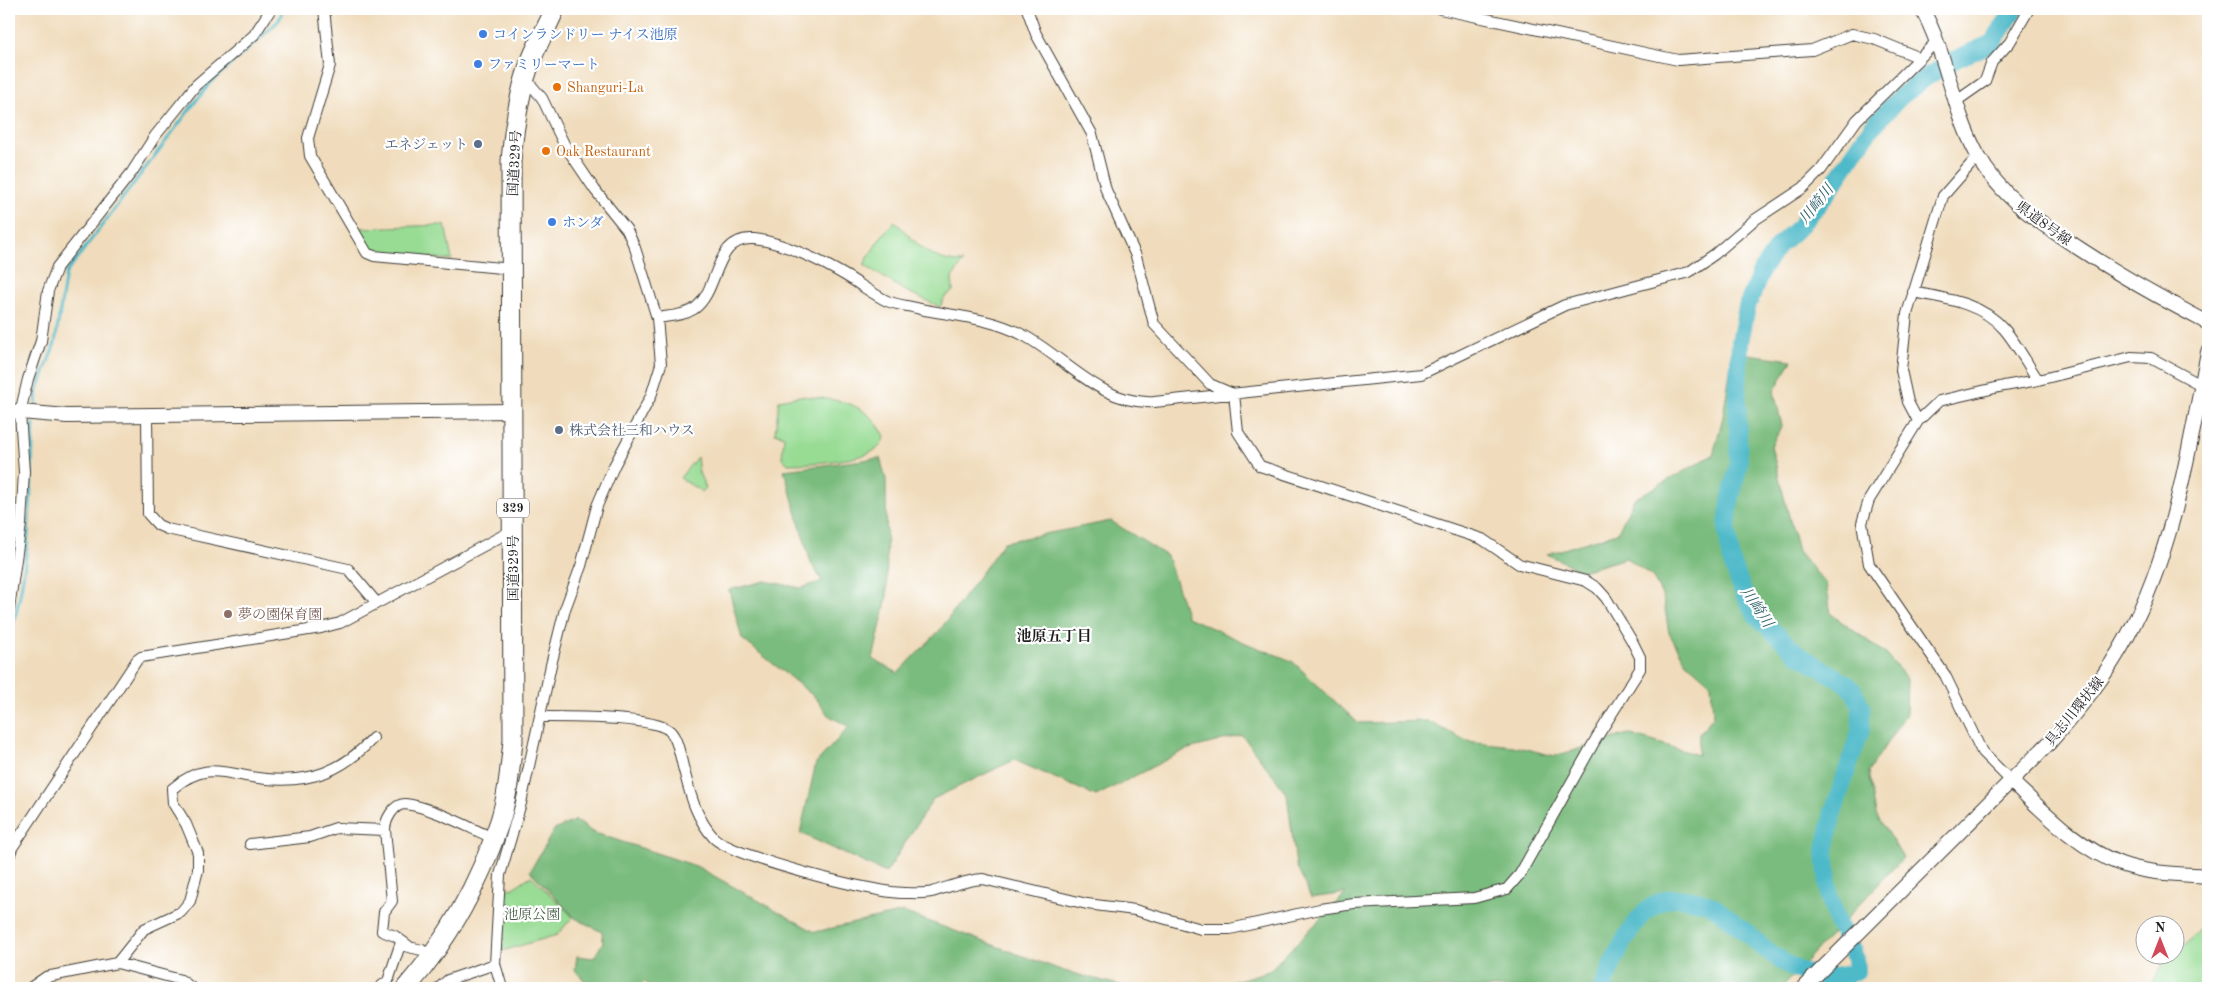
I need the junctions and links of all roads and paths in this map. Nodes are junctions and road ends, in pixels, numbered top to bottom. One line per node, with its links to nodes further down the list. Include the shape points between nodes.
1 (271, 9): 22 (street, via 254,35 196,85 56,267 48,291 41,341)
2 (324, 9): 13 (street, via 330,65 308,138 310,156 367,253)
3 (555, 9): 10 (highway, 国道329号 / 329)
4 (1027, 9): 20 (street, via 1036,34 1092,134 1106,190 1136,256 1154,324 1210,384)
5 (1440, 9): 9 (street, via 1678,60 1812,50 1852,34 1874,38)
6 (1922, 9): 8 (main road, 県道8号線)
7 (2029, 9): 11 (street, via 2010,42 1992,62 1985,81)
8 (1938, 48): 9 (street); 11 (main road, 県道8号線)
9 (1918, 60): 20 (street, via 1858,120 1821,170 1803,188 1753,221 1689,272 1565,305 1421,374)
10 (526, 79): 13 (highway, 国道329号 / 329, via 511,161); 15 (street, via 542,98 564,144 627,230)
11 (1954, 100): 12 (main road, 県道8号線)
12 (1978, 156): 14 (street, via 1943,196); 16 (main road, 県道8号線, via 2008,195 2028,214 2121,275)
13 (512, 269): 21 (highway, 国道329号 / 329)
14 (1913, 292): 18 (street, via 1954,300 1982,311 2004,328); 24 (street, via 1907,314 1901,370 1908,402)
15 (657, 318): 20 (street, via 694,308 703,298 726,251 742,240 754,239 816,260 889,301 991,322 1010,329 1050,352 1092,383 1125,400 1148,403); 28 (street, via 659,373 597,506 566,608)
16 (2208, 323)
17 (2208, 352): 19 (main road, 具志川環状線)
18 (2038, 380): 19 (street, via 2131,357 2151,358); 24 (street, via 1938,401)
19 (2201, 385): 30 (main road, 具志川環状線, via 2165,545 2137,617 2095,688)
20 (1234, 394): 28 (street, via 1238,432 1260,466 1482,539 1519,564 1586,581 1606,598 1632,641 1640,657 1640,669 1597,737 1520,874 1507,889 1474,898 1338,906 1230,929 1195,928 1134,910 1087,904 983,878 930,892 878,891 775,864 727,847 716,839 696,813 674,737 664,728 598,716)
21 (512, 411): 23 (main road); 25 (highway, 国道329号 / 329)
22 (15, 412): 23 (main road, via 67,416); 27 (street, via 24,472 21,524)
23 (147, 414): 26 (street, via 148,514 158,525 348,569)
24 (1918, 421): 30 (street, via 1869,500 1862,523 1869,564 1945,675 1982,752)
25 (513, 530): 26 (street); 31 (highway, 国道329号 / 329)
26 (376, 602): 35 (street, via 340,623 321,628 141,656)
27 (9, 609)
28 (540, 717): 31 (street)
29 (373, 738): 39 (street, via 344,765 318,776 265,779 226,771 198,773 184,778 172,789 173,803 198,853 198,870 190,902 181,912 144,929)
30 (2012, 782): 36 (main road, via 2066,830 2108,859 2140,869); 47 (main road, 具志川環状線)
31 (513, 802): 33 (highway, 国道329号 / 329); 40 (street, via 500,875)
32 (385, 830): 33 (street, via 385,823 393,810 404,804 430,811); 34 (street, via 336,828 310,837); 37 (street, via 392,900 384,912 382,930)
33 (493, 838): 38 (highway, 国道329号 / 329, via 453,925)
34 (250, 844)
35 (9, 856)
36 (2208, 876)
37 (410, 947): 38 (street); 43 (street, via 400,945 388,981)
38 (432, 956): 44 (highway, 国道329号 / 329)
39 (117, 963): 41 (street, via 46,977); 42 (street, via 181,980)
40 (495, 964): 45 (street, via 448,980); 46 (street)
41 (30, 988)
42 (192, 988)
43 (379, 988)
44 (406, 988)
45 (440, 988)
46 (502, 988)
47 (1803, 988)

